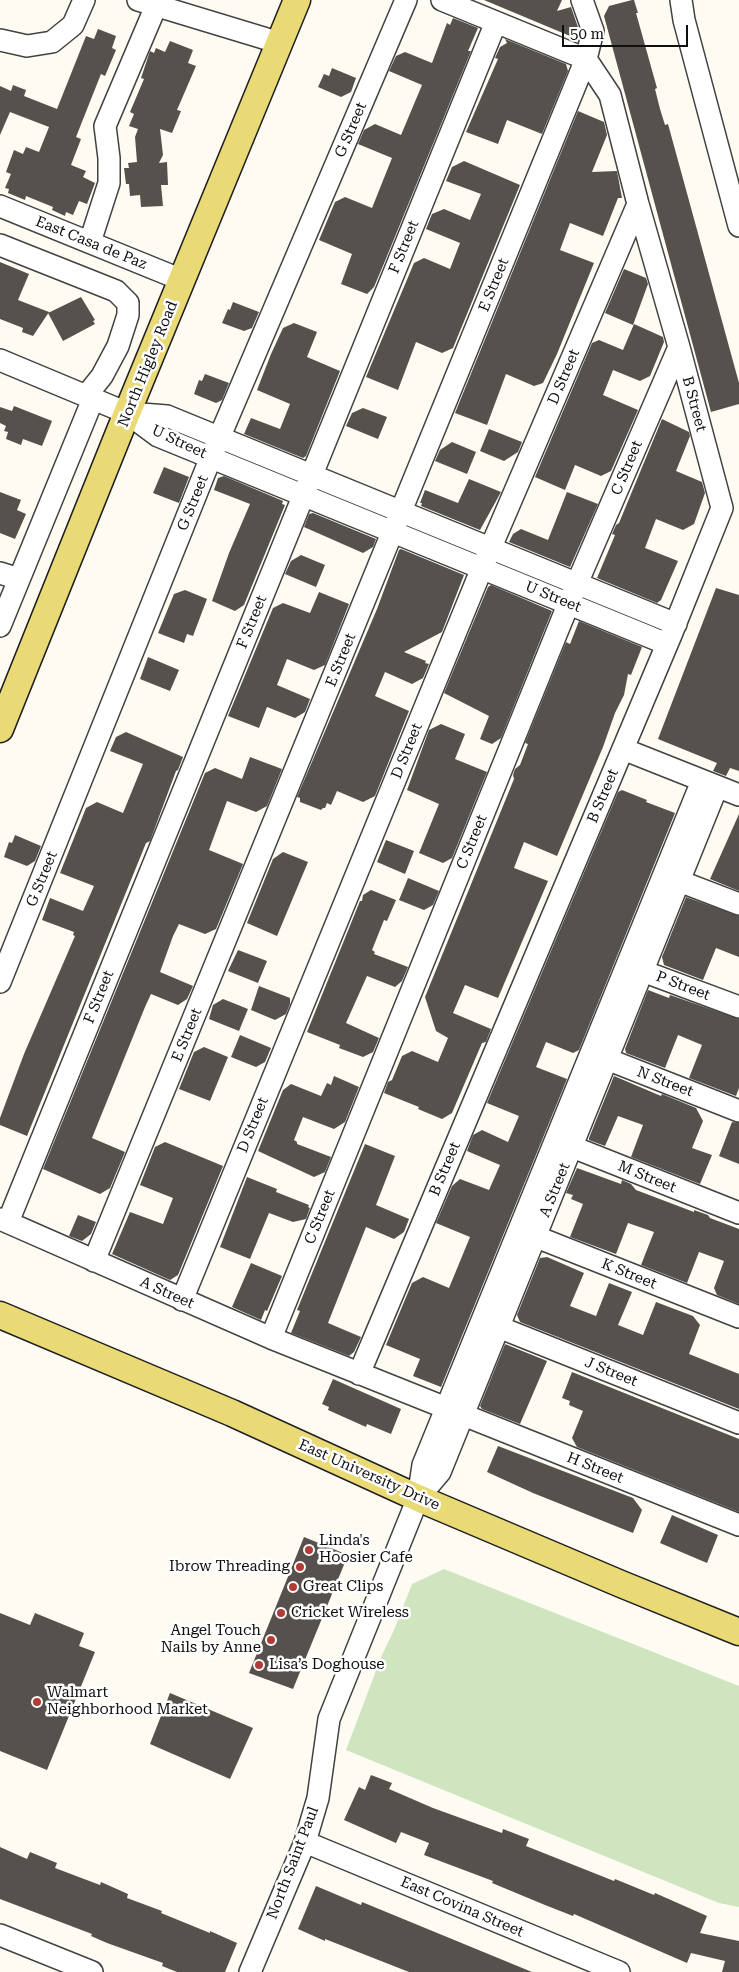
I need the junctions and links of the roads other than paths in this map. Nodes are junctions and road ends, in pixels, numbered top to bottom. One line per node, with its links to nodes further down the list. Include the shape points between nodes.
1 (84, 0): 9 (street, via 73,25 52,42 27,46)
2 (297, 0): 10 (main road, North Higley Road)
3 (406, 0): 22 (street, G Street)
4 (442, 0): 8 (street)
5 (582, 0): 11 (street, E Street, via 594,31)
6 (681, 0): 14 (street)
7 (160, 4): 10 (street); 15 (street, via 105,126 109,183)
8 (496, 22): 11 (street); 24 (street, F Street)
9 (0, 40)
10 (280, 43): 17 (main road, North Higley Road)
11 (586, 59): 12 (street, via 610,95); 26 (street, E Street)
12 (638, 204): 18 (street, B Street); 28 (street, D Street)
13 (0, 206): 15 (street, East Casa de Paz)
14 (739, 226)
15 (90, 242): 17 (street, East Casa de Paz)
16 (0, 245): 20 (street, via 116,291 128,303 128,315 118,346)
17 (182, 280): 21 (main road, North Higley Road)
18 (680, 347): 31 (street, C Street); 33 (street, B Street, via 722,508)
19 (0, 360): 20 (street)
20 (89, 397): 21 (street); 30 (street)
21 (127, 413): 22 (street, U Street, via 167,416); 23 (street, U Street, via 158,436); 36 (main road, North Higley Road)
22 (220, 438): 23 (street, G Street); 24 (street, U Street)
23 (211, 457): 25 (street, U Street); 43 (street, G Street)
24 (312, 475): 25 (street, F Street); 26 (street, U Street)
25 (304, 495): 27 (street, U Street); 49 (street, F Street)
26 (402, 512): 27 (street, E Street); 28 (street, U Street)
27 (394, 532): 29 (street, U Street); 51 (street, E Street)
28 (490, 548): 29 (street, D Street); 31 (street, U Street)
29 (482, 568): 32 (street, U Street); 52 (street, D Street)
30 (10, 576): 34 (street)
31 (577, 584): 32 (street, C Street); 33 (street, U Street)
32 (569, 604): 35 (street, U Street); 56 (street, C Street)
33 (676, 624): 35 (street, B Street)
34 (0, 626)
35 (667, 644): 37 (street, B Street)
36 (0, 729)
37 (623, 749): 38 (street); 57 (street, B Street)
38 (710, 784): 39 (street); 40 (street, A Street)
39 (739, 794)
40 (671, 878): 41 (street); 42 (street, A Street)
41 (739, 904)
42 (635, 968): 44 (street, P Street); 45 (street, A Street)
43 (0, 982)
44 (739, 1007)
45 (599, 1056): 46 (street, N Street); 47 (street, A Street)
46 (739, 1111)
47 (564, 1144): 48 (street, M Street); 50 (street, A Street)
48 (739, 1213)
49 (4, 1221): 51 (street, A Street)
50 (527, 1234): 54 (street, K Street); 55 (street, A Street)
51 (94, 1260): 52 (street, A Street)
52 (182, 1300): 56 (street, A Street)
53 (0, 1315): 60 (main road, East University Drive, via 232,1413)
54 (739, 1317)
55 (491, 1324): 58 (street, A Street); 59 (street, J Street)
56 (271, 1338): 57 (street, A Street)
57 (359, 1374): 58 (street, A Street)
58 (454, 1412): 60 (street, A Street, via 423,1465); 61 (street, H Street)
59 (739, 1423)
60 (418, 1498): 62 (main road, East University Drive); 63 (street, North Saint Paul, via 329,1719 318,1798)
61 (739, 1525)
62 (739, 1632)
63 (305, 1842): 66 (street, North Saint Paul); 67 (street, East Covina Street)
64 (0, 1935): 65 (street)
65 (92, 1972)
66 (250, 1972)
67 (619, 1972)

